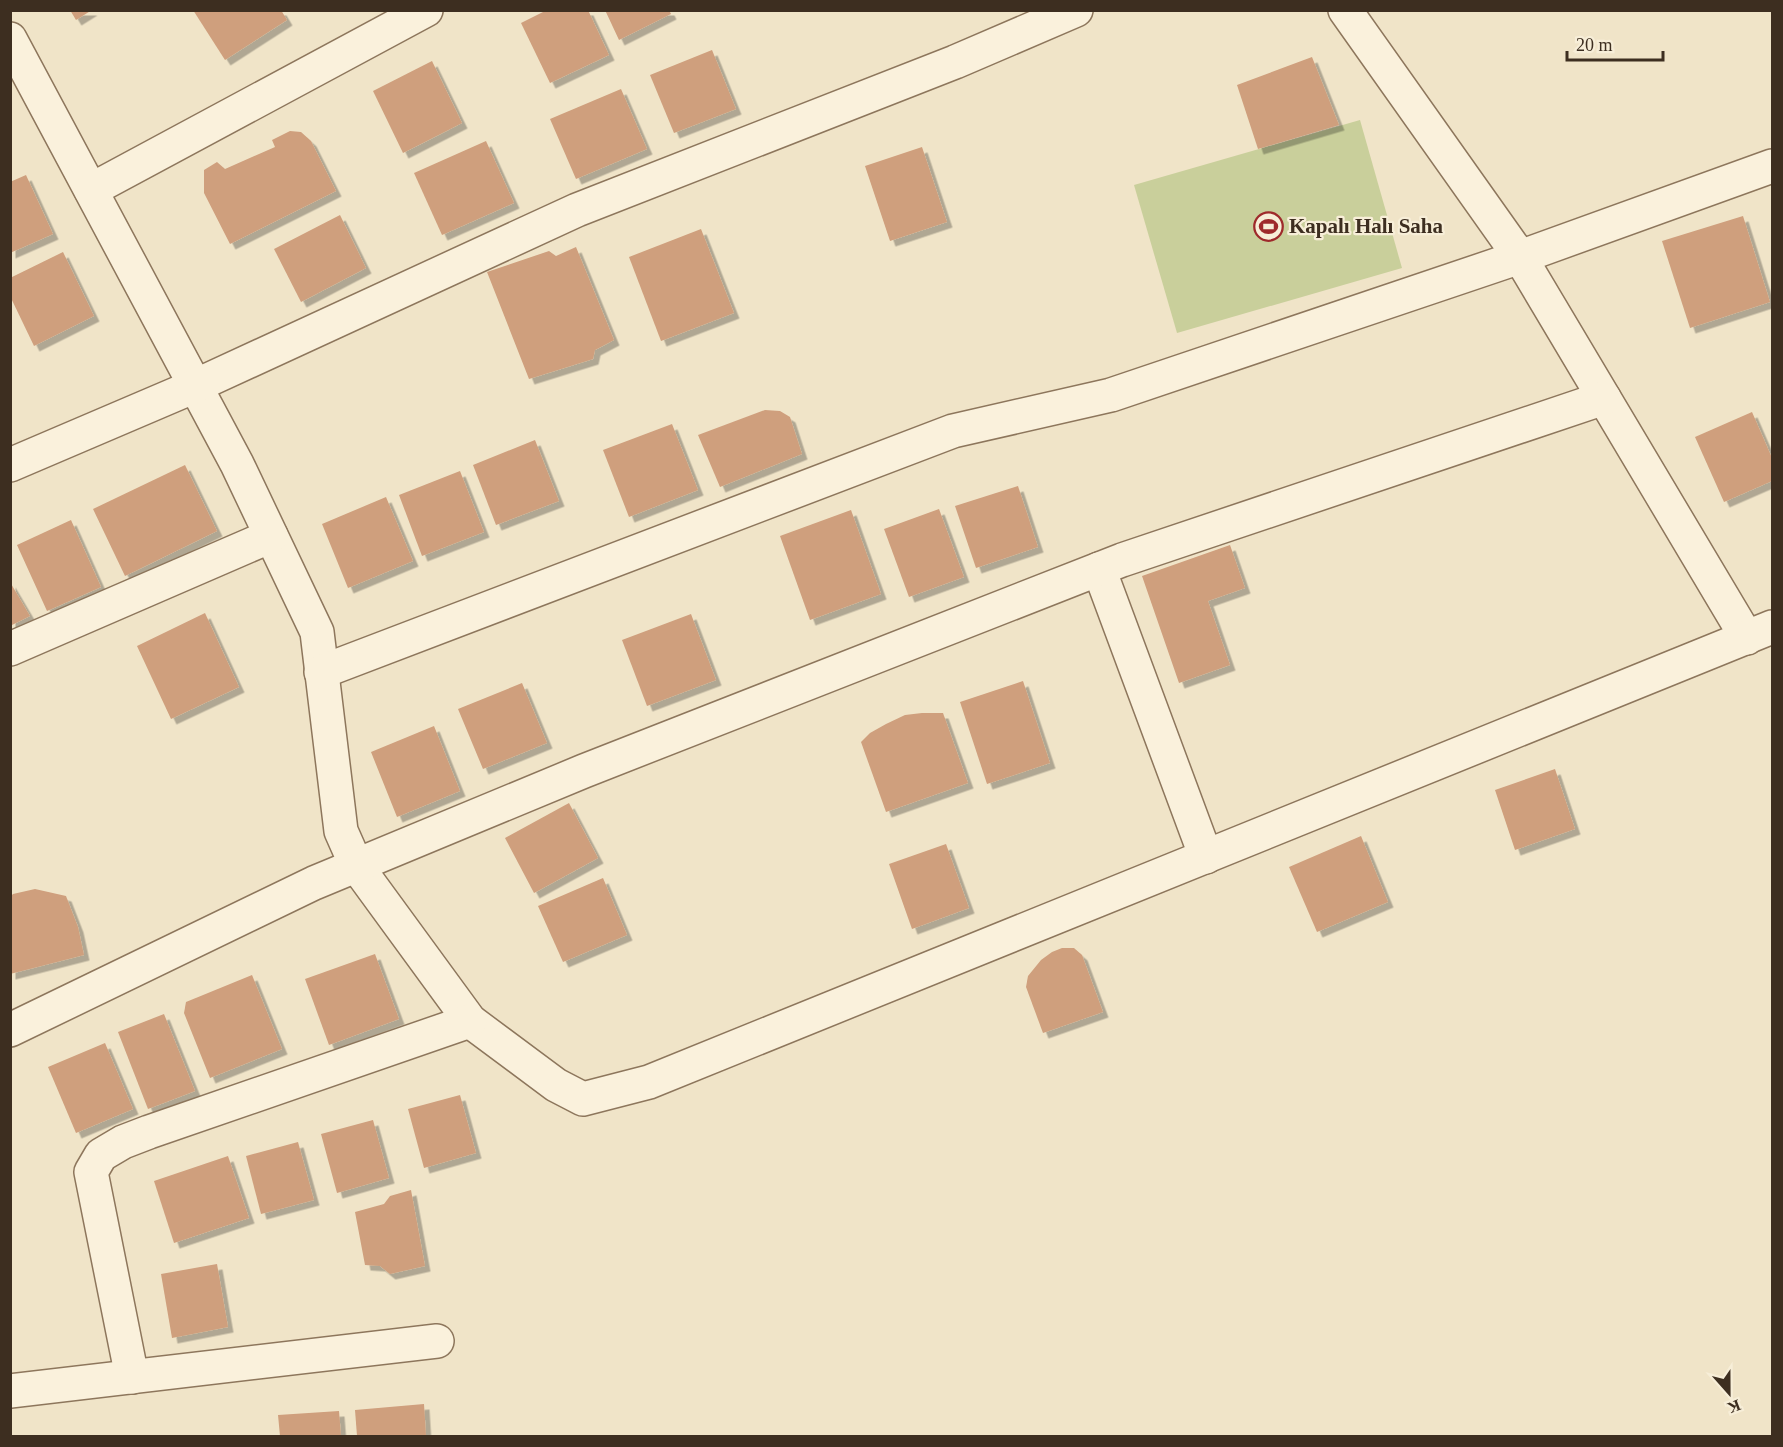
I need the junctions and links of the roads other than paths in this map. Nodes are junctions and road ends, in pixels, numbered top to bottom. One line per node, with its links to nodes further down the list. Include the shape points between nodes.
1 (426, 10): 6 (street)
2 (1076, 10): 8 (street, via 955,62 577,210)
3 (1345, 10): 7 (street)
4 (10, 39): 6 (street)
5 (1773, 166): 7 (street)
6 (91, 190): 8 (street)
7 (1520, 257): 9 (street); 15 (street, via 1111,395 953,431)
8 (195, 386): 10 (street); 11 (street)
9 (1604, 398): 12 (street); 13 (street)
10 (10, 465)
11 (271, 536): 14 (street); 15 (street, via 317,632)
12 (1099, 569): 16 (street); 17 (street)
13 (1760, 632): 16 (street)
14 (10, 650)
15 (321, 672): 17 (street, via 341,831)
16 (1206, 857): 18 (street, via 649,1082 584,1100 556,1085)
17 (356, 865): 18 (street); 19 (street)
18 (470, 1021): 21 (street, via 149,1132 101,1155 91,1172)
19 (10, 1030)
20 (437, 1341): 21 (street)
21 (132, 1377): 22 (street)
22 (10, 1391)

